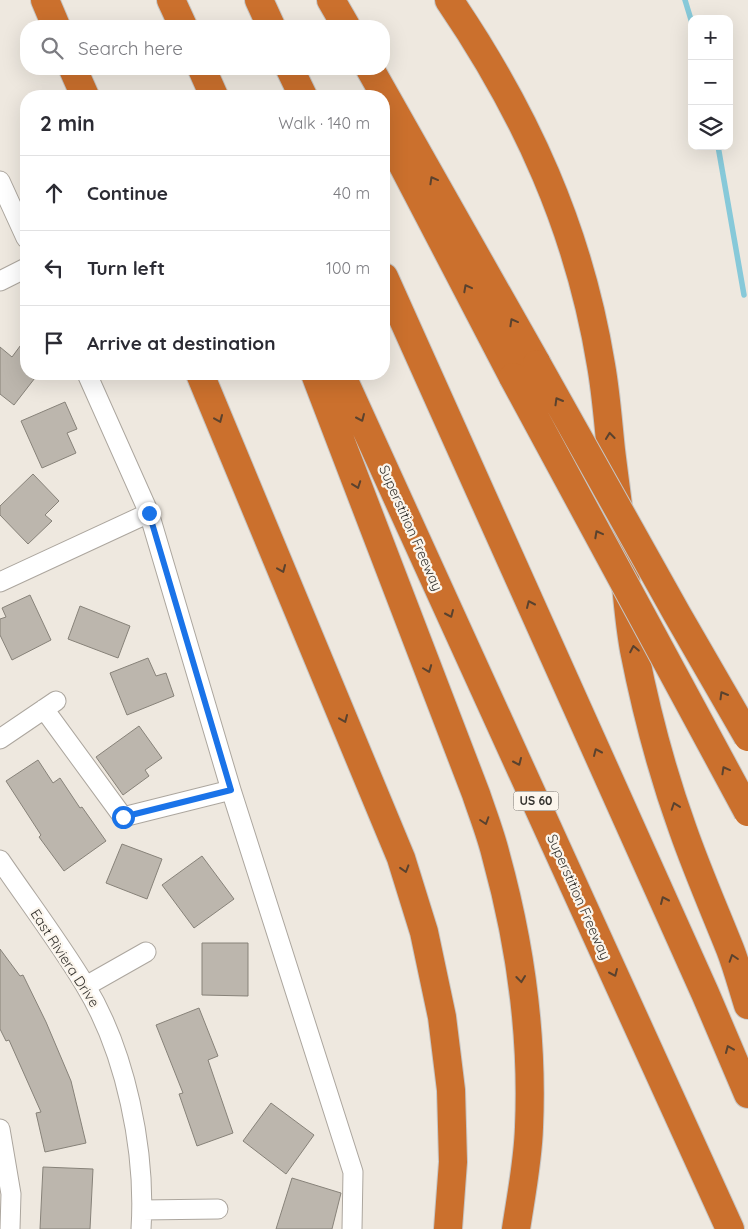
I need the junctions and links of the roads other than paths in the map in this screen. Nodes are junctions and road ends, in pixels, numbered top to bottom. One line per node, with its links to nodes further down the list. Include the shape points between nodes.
1 (45, 0): 8 (highway)
2 (164, 0): 9 (highway)
3 (171, 0): 10 (highway)
4 (259, 0): 11 (highway)
5 (318, 0): 12 (highway)
6 (331, 0): 13 (highway)
7 (449, 0): 46 (highway, one-way to 7, via 671,795 644,694 627,608 601,365 577,258 557,200 530,138 474,36)
8 (53, 20)
9 (171, 20)
10 (180, 20)
11 (268, 20)
12 (329, 20)
13 (343, 20)
14 (76, 75): 20 (highway)
15 (189, 75): 21 (highway)
16 (205, 75): 22 (highway)
17 (293, 75): 23 (highway)
18 (356, 75): 24 (highway)
19 (373, 75): 25 (highway, one-way to 19, bridge)
20 (82, 90)
21 (194, 90)
22 (211, 90)
23 (300, 90)
24 (364, 90)
25 (382, 90)
26 (390, 104): 39 (highway, one-way to 26, bridge)
27 (390, 141): 42 (highway, one-way to 27, bridge)
28 (0, 181): 29 (street)
29 (20, 225)
30 (20, 271): 31 (street)
31 (0, 281)
32 (390, 290): 47 (highway, one-way to 32)
33 (90, 380): 37 (street)
34 (202, 380): 54 (highway, one-way to 54, via 401,858 424,932 442,1017 451,1090 452,1162)
35 (317, 380): 55 (highway, one-way to 55, via 476,794 511,916 525,1009 529,1067 529,1128)
36 (344, 380): 56 (highway, Superstition Freeway / US 60, one-way to 56)
37 (149, 513): 38 (street); 41 (street)
38 (0, 582)
39 (748, 737)
40 (0, 739): 41 (street, via 50,705 123,817)
41 (231, 790): 53 (street, via 353,1172)
42 (748, 812)
43 (0, 860): 45 (street, East Riviera Drive)
44 (146, 952): 45 (street)
45 (86, 986): 50 (street, East Riviera Drive, via 109,1032 129,1094)
46 (748, 1004)
47 (748, 1094)
48 (0, 1129): 51 (street, via 11,1194)
49 (218, 1209): 50 (street)
50 (142, 1210): 52 (street, East Riviera Drive)
51 (10, 1229)
52 (140, 1229)
53 (352, 1229)
54 (448, 1229)
55 (516, 1229)
56 (730, 1229)

